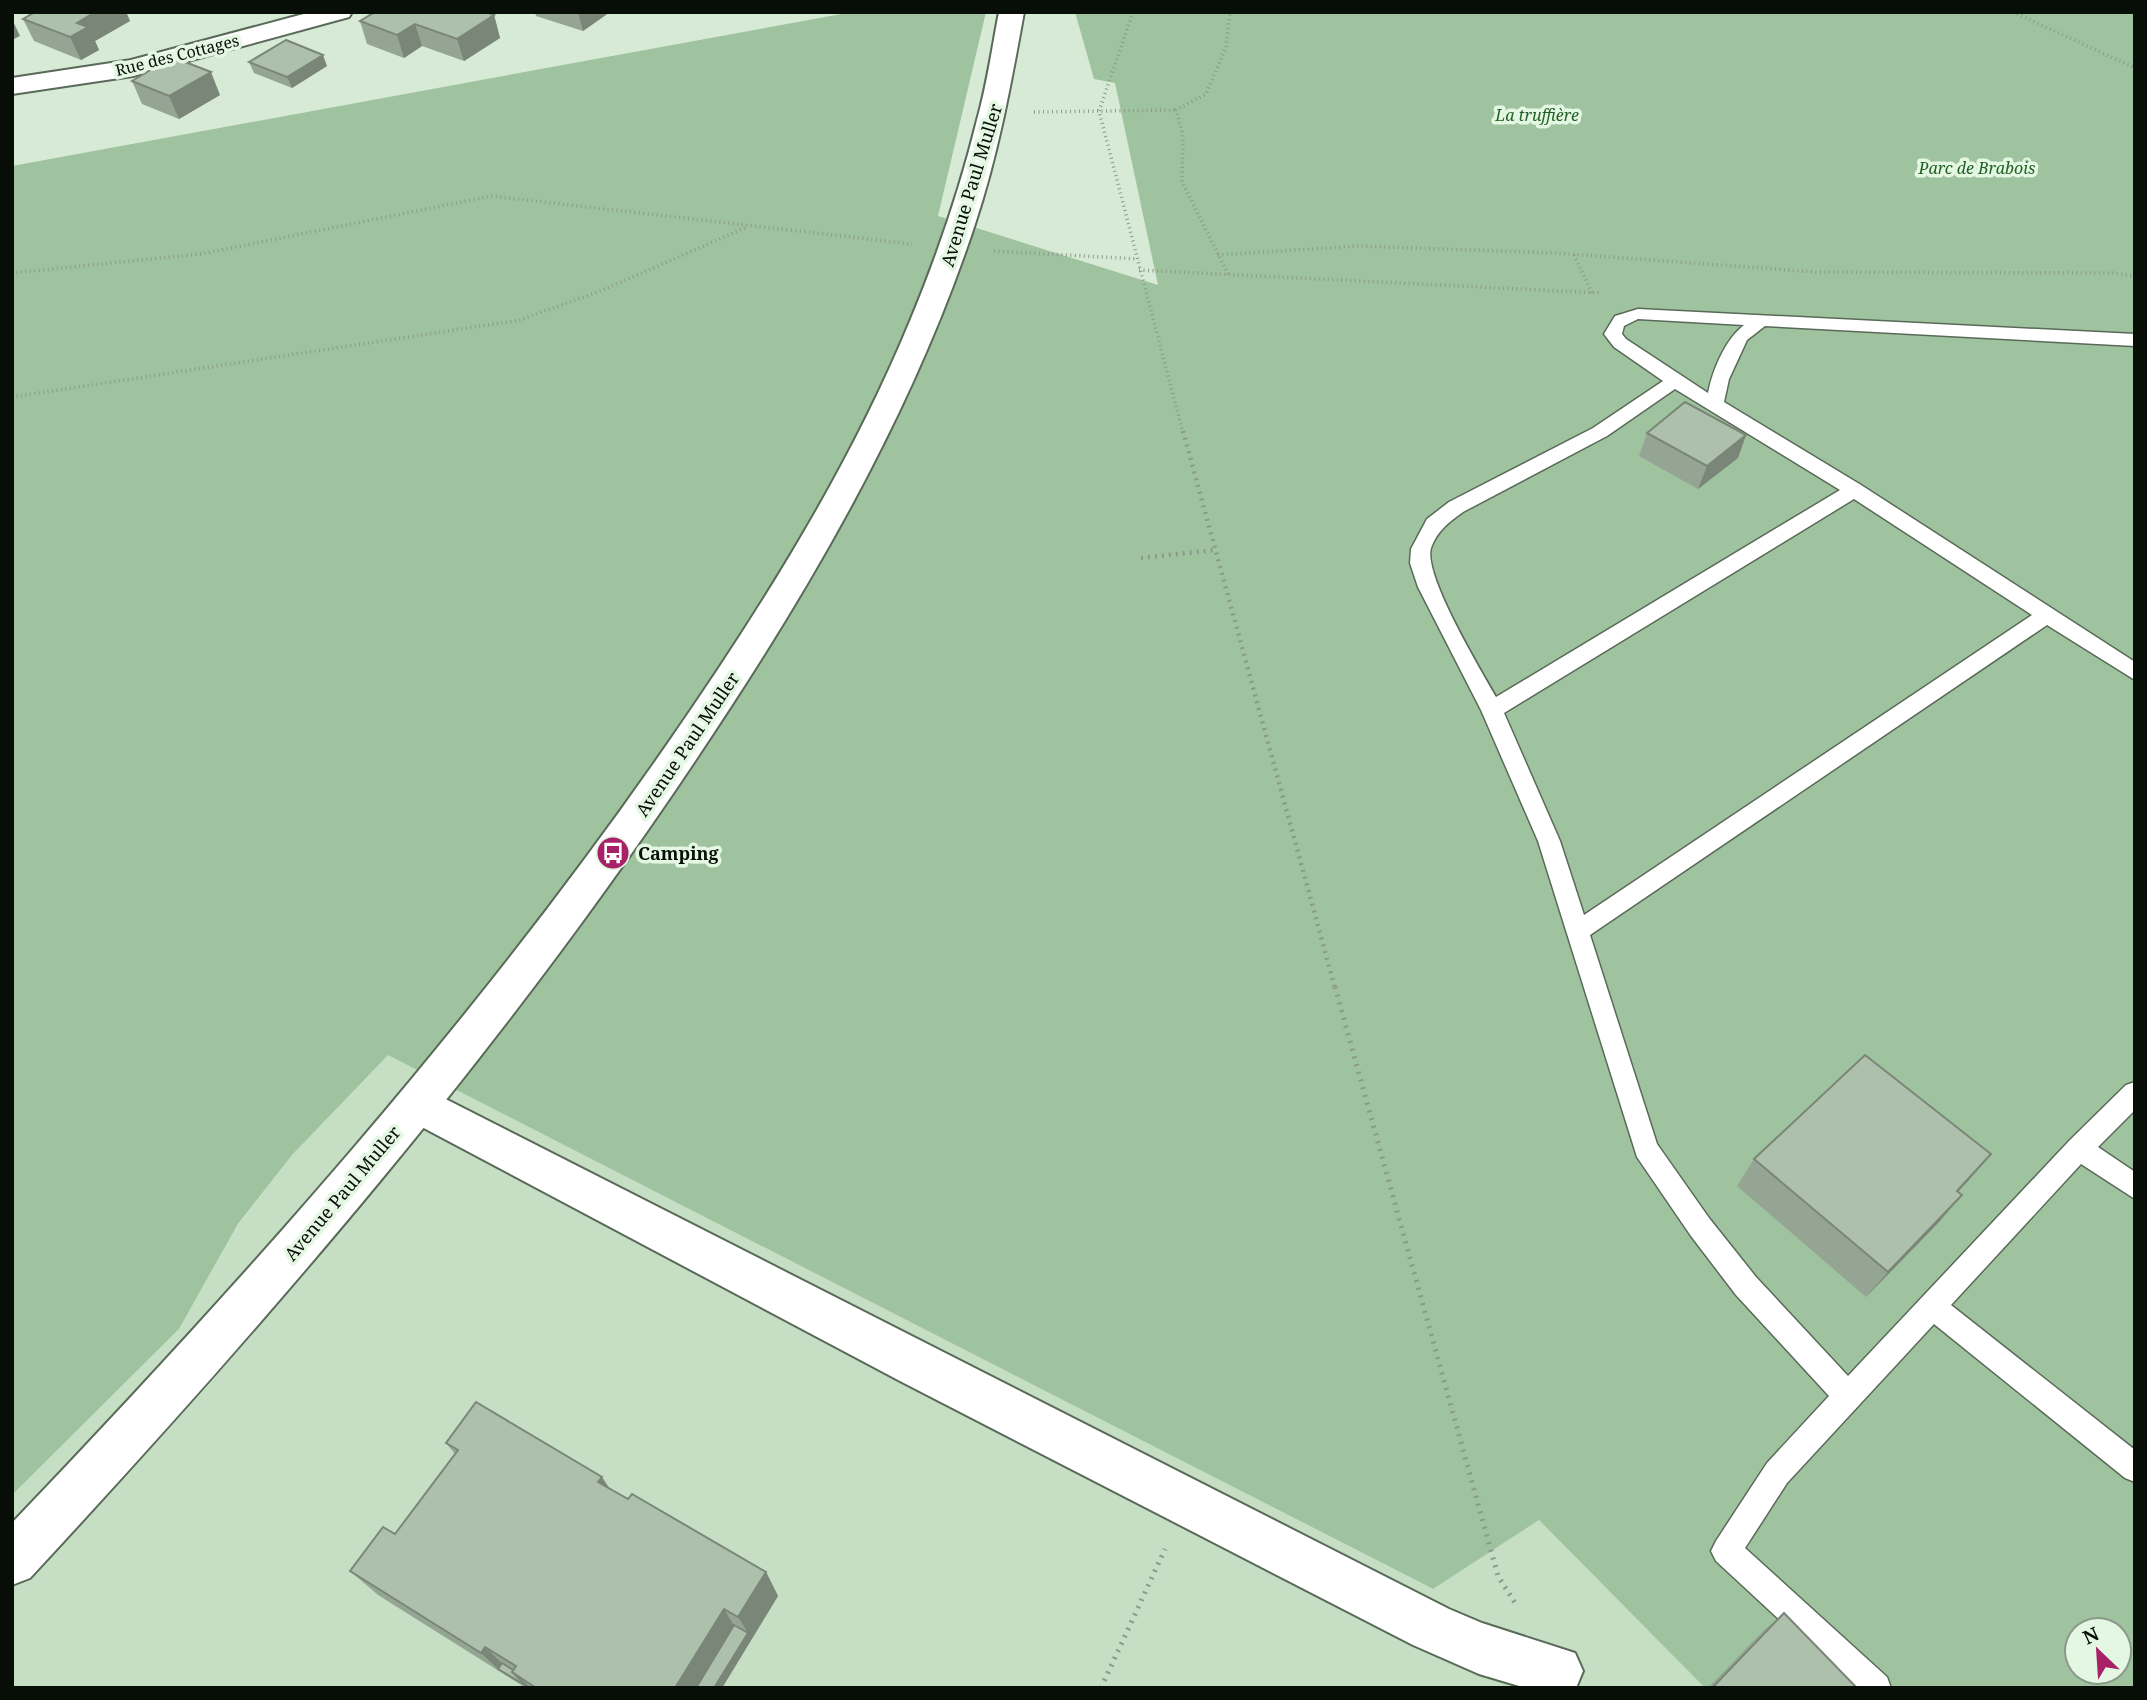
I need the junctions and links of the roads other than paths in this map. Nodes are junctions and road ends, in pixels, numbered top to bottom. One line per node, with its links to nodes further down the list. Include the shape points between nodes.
1 (340, 12): 3 (main road, Rue des Cottages, via 132,68)
2 (1012, 12): 14 (main road, Avenue Paul Muller, via 1002,83 965,218 934,247 914,350 856,469 766,625 695,735 613,853)
3 (12, 86)
4 (1762, 320): 5 (lane); 6 (lane, via 1637,314 1620,319 1613,334 1620,343); 7 (lane, via 1740,337 1720,379)
5 (2135, 340)
6 (1675, 381): 7 (lane); 11 (lane, via 1600,432 1456,508 1434,524 1427,536 1420,563 1428,587)
7 (1714, 405): 8 (lane)
8 (1854, 490): 9 (lane); 11 (lane)
9 (2047, 615): 10 (lane); 12 (lane)
10 (2135, 672)
11 (1492, 710): 12 (lane, via 1549,841)
12 (1578, 932): 18 (lane, via 1646,1149 1746,1286)
13 (2135, 1093): 15 (lane)
14 (418, 1104): 20 (main road, Avenue Paul Muller, via 180,1379); 21 (main road, via 1443,1632)
15 (2079, 1148): 16 (lane); 17 (lane)
16 (2135, 1187)
17 (1932, 1306): 18 (lane); 19 (lane)
18 (1848, 1396): 22 (lane, via 1777,1473 1726,1551)
19 (2135, 1468)
20 (12, 1560)
21 (1557, 1671)
22 (1875, 1688)

